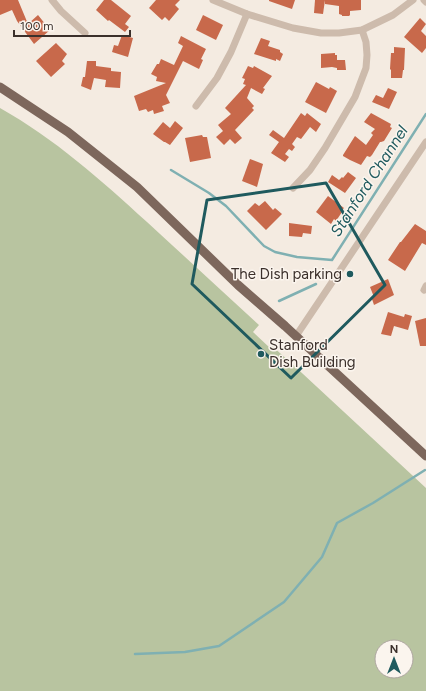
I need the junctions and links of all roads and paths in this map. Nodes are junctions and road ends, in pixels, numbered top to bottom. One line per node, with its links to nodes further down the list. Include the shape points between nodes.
1 (52, 0): 8 (street)
2 (213, 0): 6 (street)
3 (413, 0): 7 (street, via 393,15)
4 (424, 0): 5 (street)
5 (426, 2)
6 (247, 14): 7 (street, via 293,28 321,33); 10 (street, via 217,78)
7 (362, 30): 12 (street, via 366,42 366,68 355,97 325,148 310,170)
8 (85, 33)
9 (2, 89): 13 (main road, via 68,132 137,187 238,285)
10 (196, 106)
11 (426, 142): 13 (street)
12 (293, 188)
13 (296, 336): 14 (main road)
14 (426, 456)

